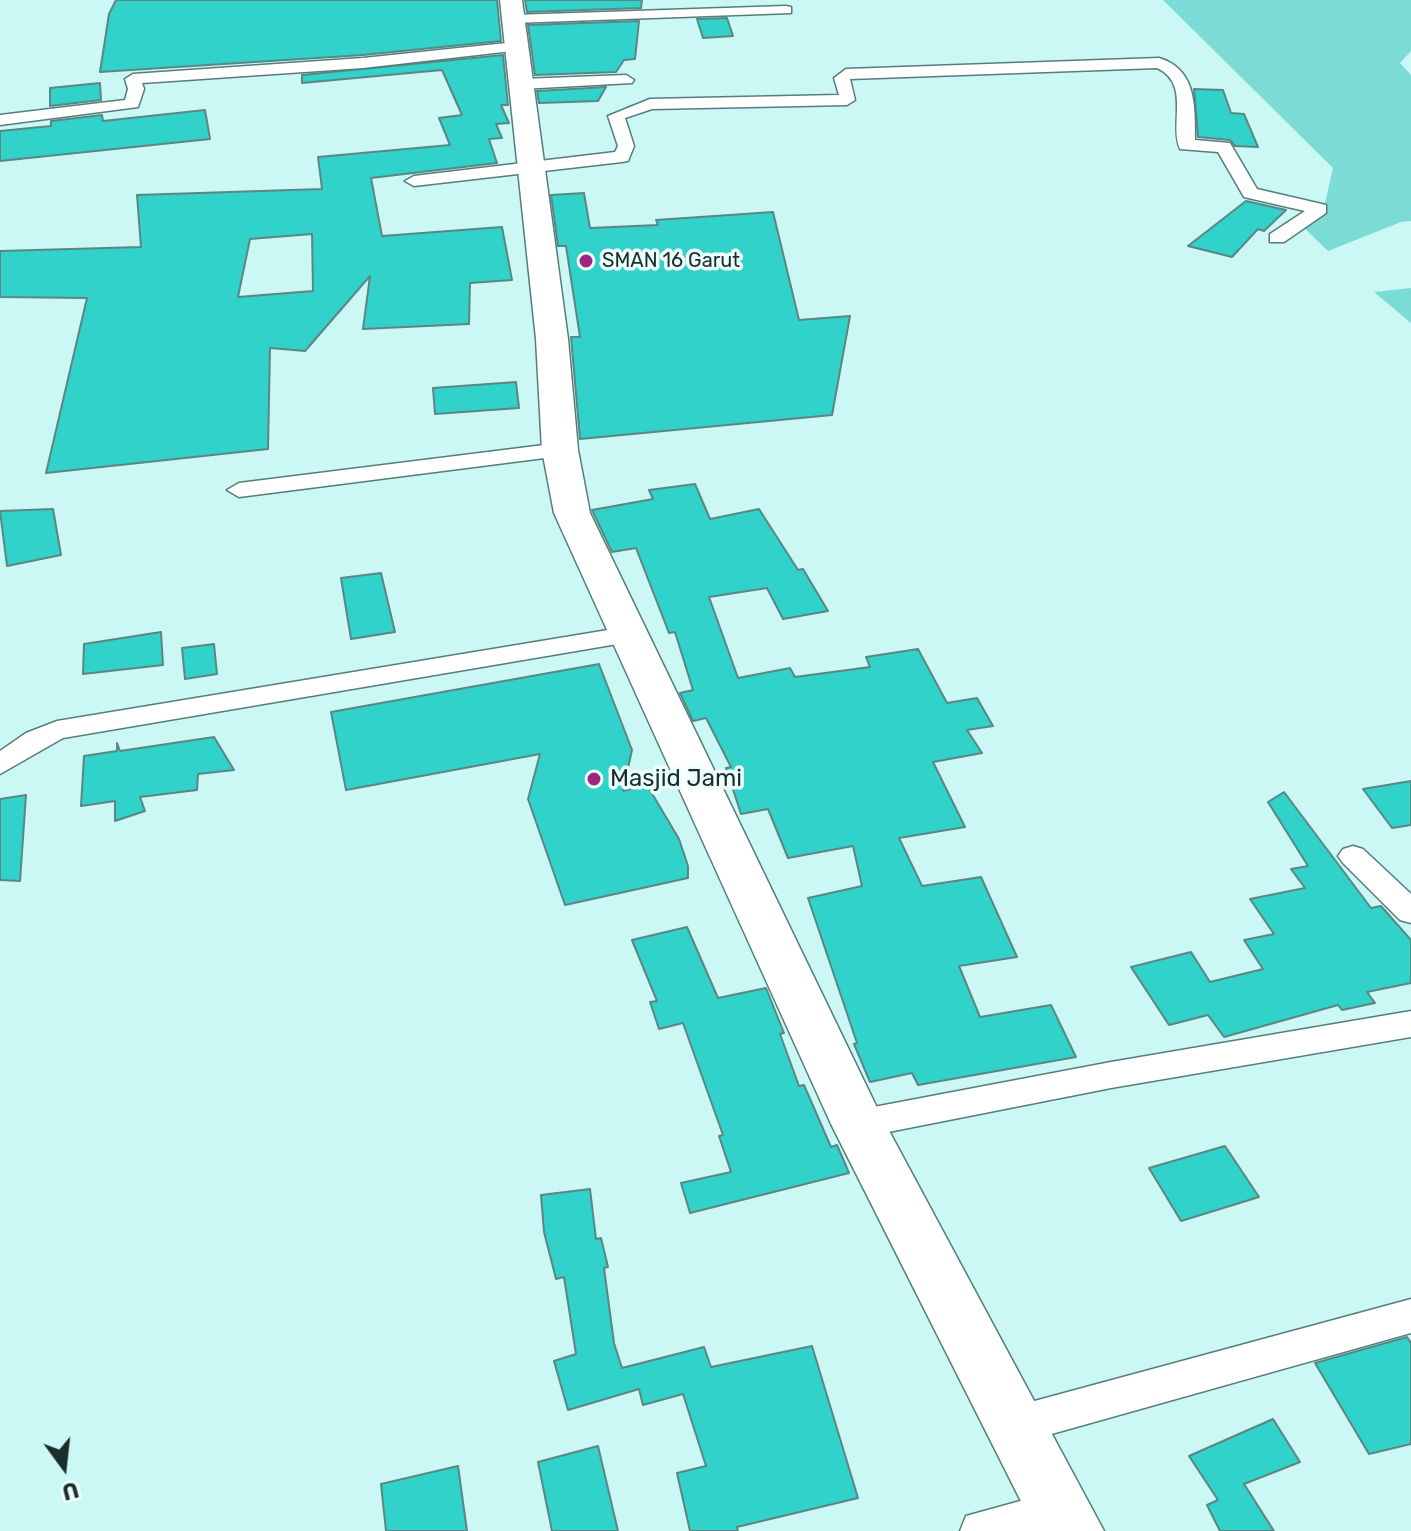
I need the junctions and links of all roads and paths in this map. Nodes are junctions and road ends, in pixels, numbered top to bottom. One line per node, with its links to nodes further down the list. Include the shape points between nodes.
1 (786, 10): 2 (street)
2 (515, 38): 3 (street); 4 (street, via 133,79 132,104); 5 (main road)
3 (626, 80)
4 (0, 120)
5 (530, 164): 6 (street); 7 (street, via 622,157 626,146 616,116 650,104 847,100 842,78 846,74 1159,63 1172,67 1181,79 1186,145 1224,147 1250,193 1320,209); 8 (main road)
6 (414, 181)
7 (1277, 238)
8 (560, 450): 9 (street); 10 (main road, via 572,513)
9 (239, 490)
10 (626, 635): 11 (street, via 72,727 36,739); 15 (main road)
11 (0, 765)
12 (1353, 856): 13 (street)
13 (1411, 912)
14 (1411, 1024): 15 (street)
15 (858, 1124): 17 (main road)
16 (1411, 1316): 17 (street)
17 (1016, 1425): 18 (main road)
18 (1065, 1520): 19 (street)
19 (981, 1531)

